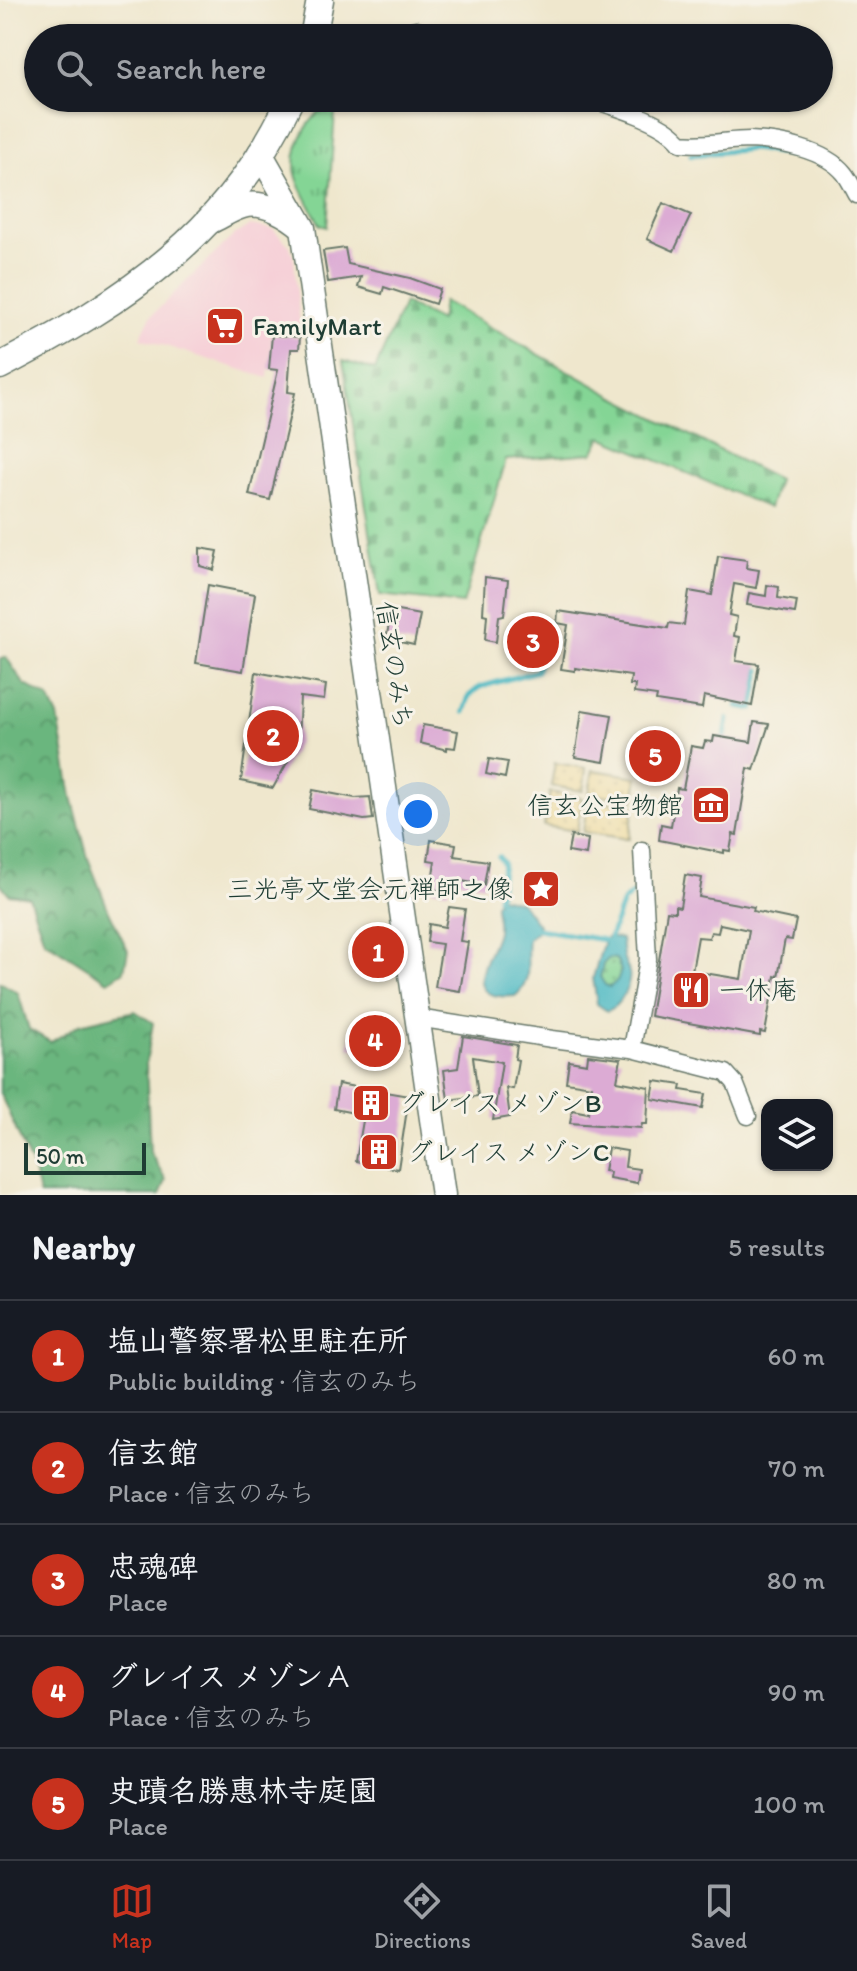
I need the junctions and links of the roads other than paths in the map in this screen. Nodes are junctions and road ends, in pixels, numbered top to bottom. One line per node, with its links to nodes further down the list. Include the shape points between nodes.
1 (320, 0): 2 (highway)
2 (316, 24)
3 (284, 112): 5 (highway)
4 (627, 112): 6 (street, via 674,134 681,143 749,140 792,145 843,171)
5 (260, 153): 7 (highway); 8 (main road, 信玄のみち)
6 (857, 195)
7 (211, 221): 8 (main road, via 248,205 290,217); 9 (highway, via 149,277 75,327)
8 (303, 228): 11 (main road, 信玄のみち)
9 (0, 366)
10 (642, 850): 12 (street, via 648,959)
11 (417, 1018): 12 (street); 14 (main road, 信玄のみち)
12 (632, 1049): 13 (street, via 726,1073)
13 (748, 1116)
14 (443, 1195)

